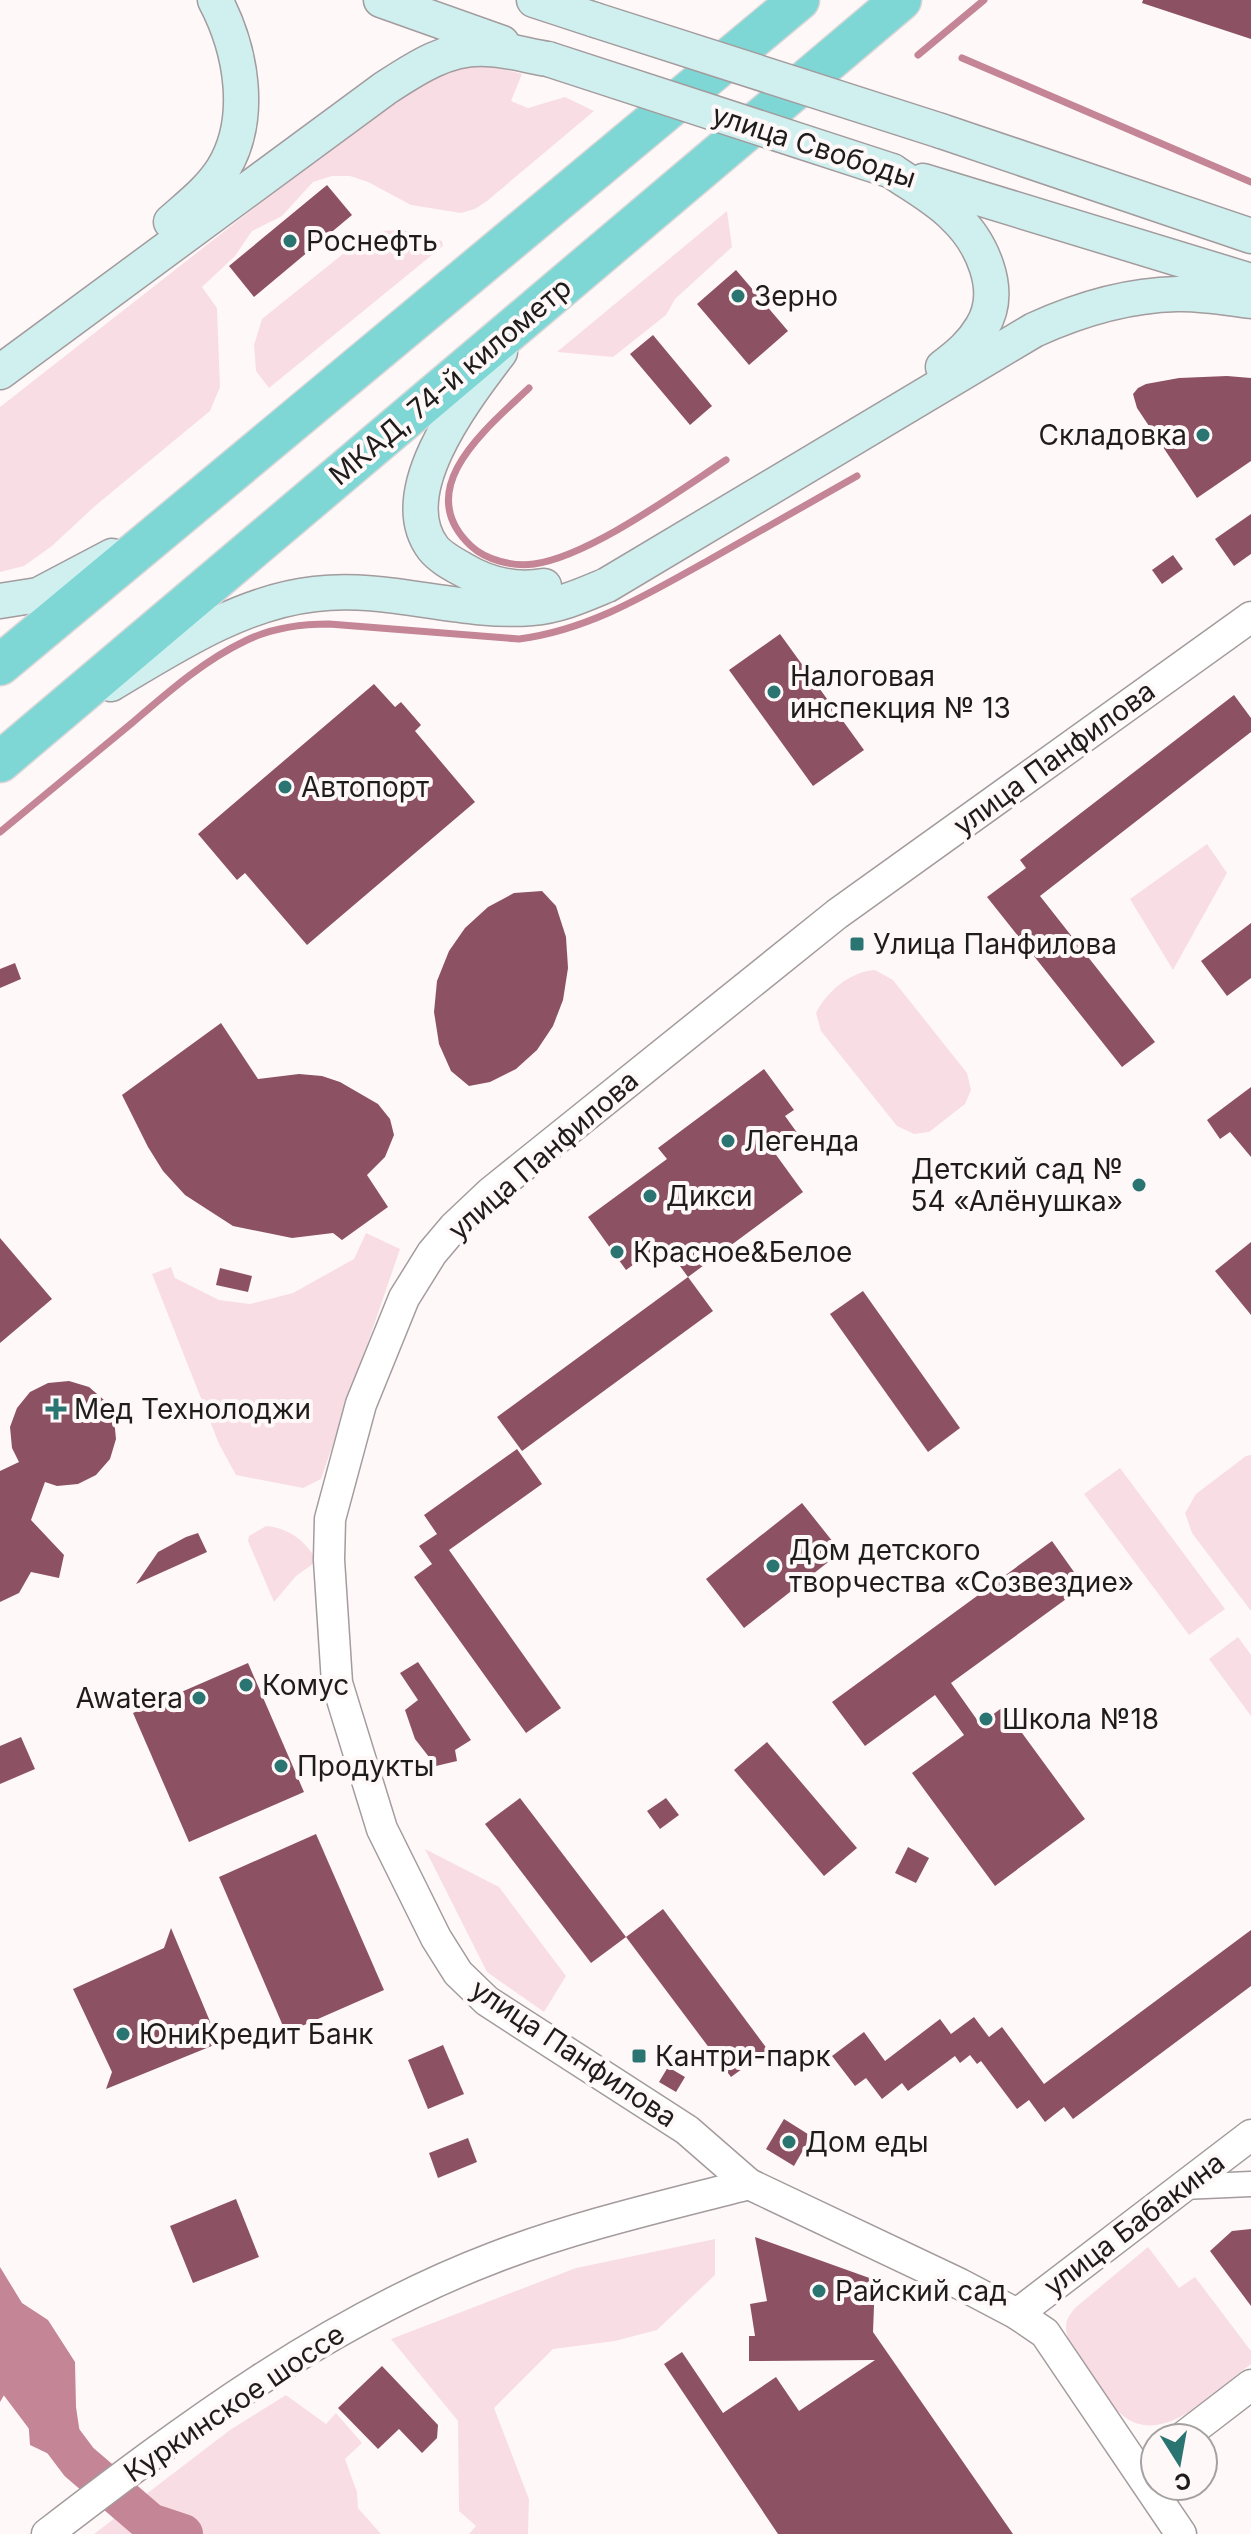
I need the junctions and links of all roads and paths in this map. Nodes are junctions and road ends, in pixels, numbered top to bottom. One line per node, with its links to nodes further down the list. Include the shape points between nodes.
1 (215, 0): 12 (main road, via 228,25 241,91 235,140 224,168 197,200 150,240)
2 (381, 0): 6 (main road, улица Свободы)
3 (799, 0): 14 (highway)
4 (901, 0): 11 (highway, МКАД, 74-й километр)
5 (545, 2): 8 (main road, улица Свободы, bridge)
6 (548, 59): 7 (main road, улица Свободы, bridge); 13 (main road, via 487,49 427,61)
7 (892, 171): 9 (main road, улица Свободы); 11 (main road, via 952,214 976,240 991,296 984,324 965,350 933,375 599,566 563,583 532,589 502,586 451,562 434,549 419,509 447,429)
8 (1251, 236)
9 (1251, 281)
10 (1251, 301): 18 (main road, via 1177,294 1120,300 1061,317 607,585 568,601 496,609 400,595 313,594 213,626)
11 (526, 316): 18 (highway, МКАД, 74-й километр)
12 (0, 350)
13 (0, 372)
14 (184, 512): 15 (main road, via 38,595); 17 (highway)
15 (0, 601)
16 (1251, 617): 21 (street, улица Панфилова, via 837,914 491,1192 432,1253 404,1298 361,1404 330,1519 337,1683 382,1829 436,1938 458,1973 487,2001 687,2130)
17 (0, 665)
18 (55, 716): 19 (highway, МКАД, 74-й километр)
19 (0, 762)
20 (1251, 2135): 23 (street, улица Бабакина)
21 (749, 2184): 24 (street, улица Панфилова); 29 (street, Куркинское шоссе, via 553,2236 491,2258 338,2330 227,2401)
22 (1251, 2184): 23 (street)
23 (1182, 2187): 24 (street, улица Бабакина)
24 (1017, 2314): 27 (street, улица Панфилова, via 1045,2333)
25 (1251, 2385): 26 (street)
26 (1203, 2422)
27 (1139, 2455)
28 (1165, 2502): 30 (street, улица Панфилова)
29 (56, 2527)
30 (1181, 2534)

